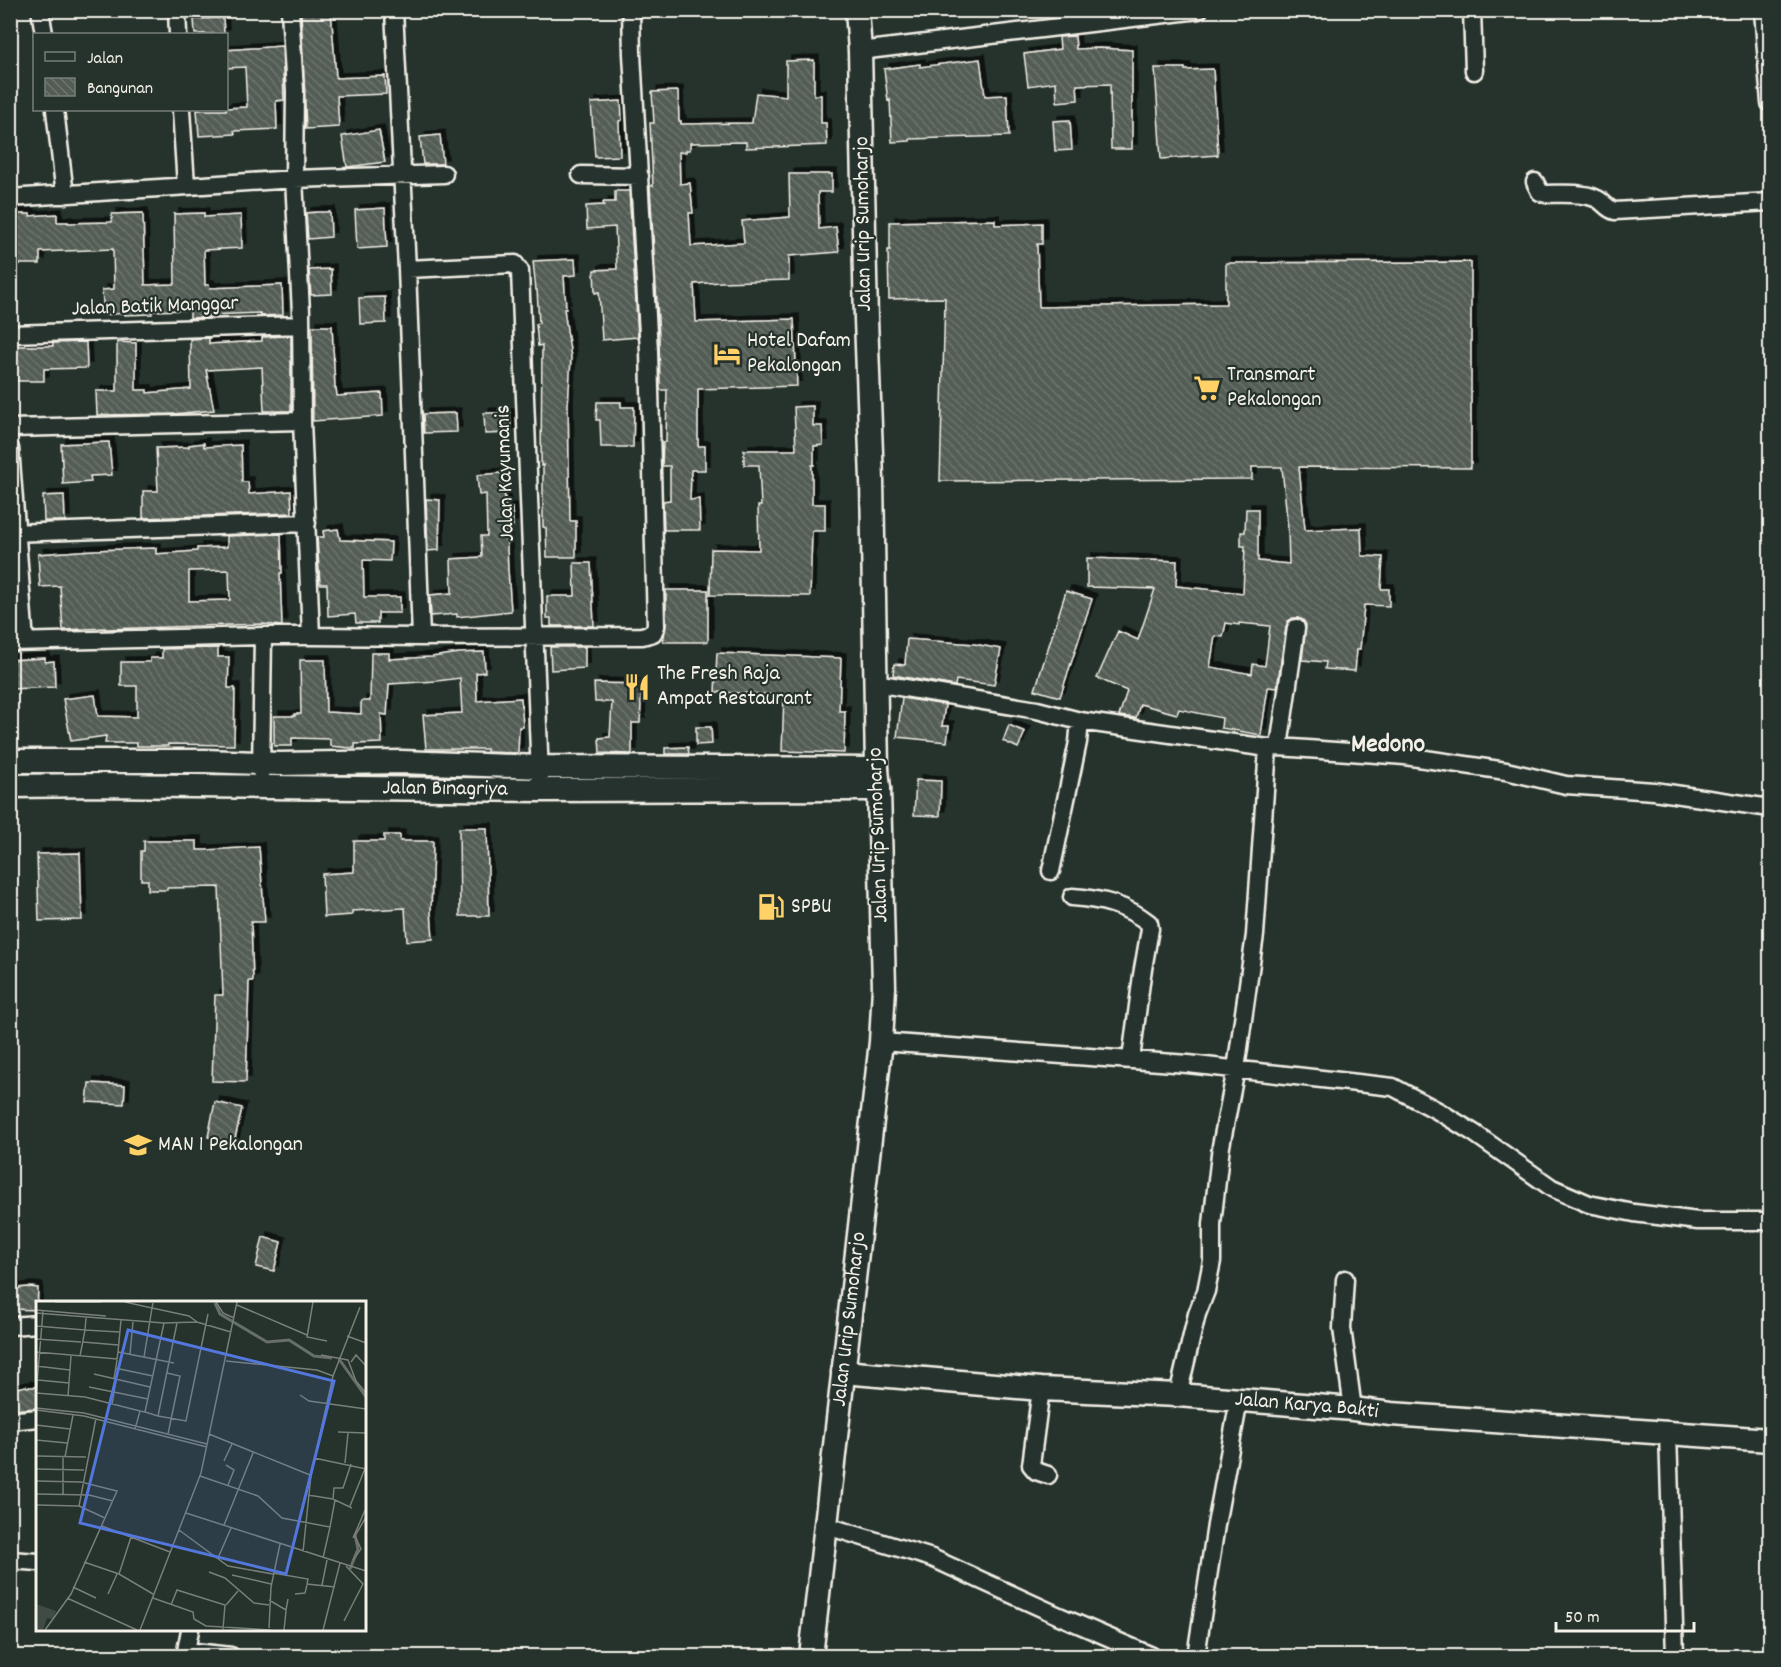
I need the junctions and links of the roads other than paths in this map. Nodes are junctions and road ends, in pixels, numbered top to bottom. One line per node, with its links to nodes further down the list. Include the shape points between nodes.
1 (40, 10): 10 (street)
2 (177, 10): 11 (street)
3 (290, 10): 21 (street, via 295,91)
4 (394, 10): 18 (street)
5 (631, 10): 20 (street)
6 (857, 10): 12 (street, Jalan Urip Sumoharjo)
7 (1199, 10): 12 (street)
8 (1472, 10): 13 (street)
9 (1762, 10): 14 (street)
10 (44, 33)
11 (178, 33)
12 (860, 51): 41 (street, Jalan Urip Sumoharjo)
13 (1474, 71)
14 (1770, 103)
15 (55, 111): 24 (street)
16 (181, 111): 23 (street)
17 (444, 174): 18 (street)
18 (402, 176): 21 (street); 27 (street)
19 (581, 176): 20 (street)
20 (640, 176): 38 (street, via 656,626 653,633 642,636)
21 (294, 179): 23 (street); 28 (street)
22 (1535, 182): 26 (street, via 1540,192 1587,195 1615,211)
23 (186, 185): 24 (street)
24 (65, 195): 25 (street)
25 (10, 198)
26 (1770, 202)
27 (407, 269): 38 (street, Jalan Kayumanis, via 515,264 520,272); 39 (street)
28 (301, 325): 29 (street, Jalan Batik Manggar); 30 (street)
29 (10, 334)
30 (302, 422): 31 (street); 33 (street)
31 (10, 428)
32 (10, 448): 34 (street)
33 (307, 523): 34 (street); 37 (street)
34 (14, 533): 40 (street)
35 (1296, 627): 43 (street)
36 (263, 636): 37 (street); 40 (street); 46 (street)
37 (311, 636): 39 (street)
38 (535, 636): 39 (street); 47 (street, Jalan Kayumanis)
39 (421, 637)
40 (18, 642)
41 (875, 683): 42 (street); 49 (street, Jalan Urip Sumoharjo)
42 (1080, 721): 43 (street); 56 (street)
43 (1274, 747): 55 (street, via 1405,756 1506,771 1566,785 1654,791); 60 (street, via 1255,935)
44 (10, 761): 46 (street, Jalan Binagriya)
45 (401, 762): 46 (street, Jalan Binagriya); 47 (street, Jalan Binagriya); 52 (street)
46 (260, 764): 51 (street)
47 (540, 767): 48 (street, Jalan Binagriya); 53 (street, Jalan Kayumanis)
48 (637, 767): 49 (street, Jalan Binagriya); 54 (street)
49 (878, 779): 54 (street, Jalan Binagriya); 58 (street, Jalan Urip Sumoharjo, via 884,987)
50 (10, 786): 51 (street, Jalan Binagriya)
51 (261, 788): 52 (street, Jalan Binagriya)
52 (399, 788): 53 (street, Jalan Binagriya)
53 (540, 790): 54 (street, Jalan Binagriya)
54 (637, 790)
55 (1770, 808)
56 (1050, 871)
57 (1072, 897): 59 (street, via 1122,906 1149,923)
58 (881, 1042): 59 (street); 65 (street, Jalan Urip Sumoharjo)
59 (1131, 1059): 60 (street)
60 (1236, 1069): 61 (street, via 1393,1087 1474,1133 1552,1188 1589,1204 1698,1221); 67 (street, via 1220,1157 1212,1261)
61 (1770, 1221)
62 (1345, 1279): 69 (street, via 1342,1328)
63 (36, 1324): 64 (street)
64 (10, 1326)
65 (843, 1372): 66 (street, Jalan Karya Bakti); 75 (street, Jalan Urip Sumoharjo)
66 (1041, 1389): 67 (street, Jalan Karya Bakti); 74 (street, via 1030,1465)
67 (1178, 1395): 68 (street, Jalan Karya Bakti)
68 (1239, 1400): 69 (street, Jalan Karya Bakti); 83 (street)
69 (1353, 1409): 72 (street, Jalan Karya Bakti)
70 (36, 1418): 71 (street)
71 (10, 1421)
72 (1668, 1433): 73 (street, Jalan Karya Bakti); 84 (street)
73 (1770, 1440)
74 (1048, 1475)
75 (826, 1526): 81 (street, Jalan Urip Sumoharjo); 82 (street, via 932,1558)
76 (10, 1560): 77 (street)
77 (36, 1562)
78 (190, 1631): 79 (street)
79 (185, 1654): 80 (street)
80 (231, 1656)
81 (812, 1656)
82 (1152, 1656)
83 (1196, 1656)
84 (1675, 1656)

